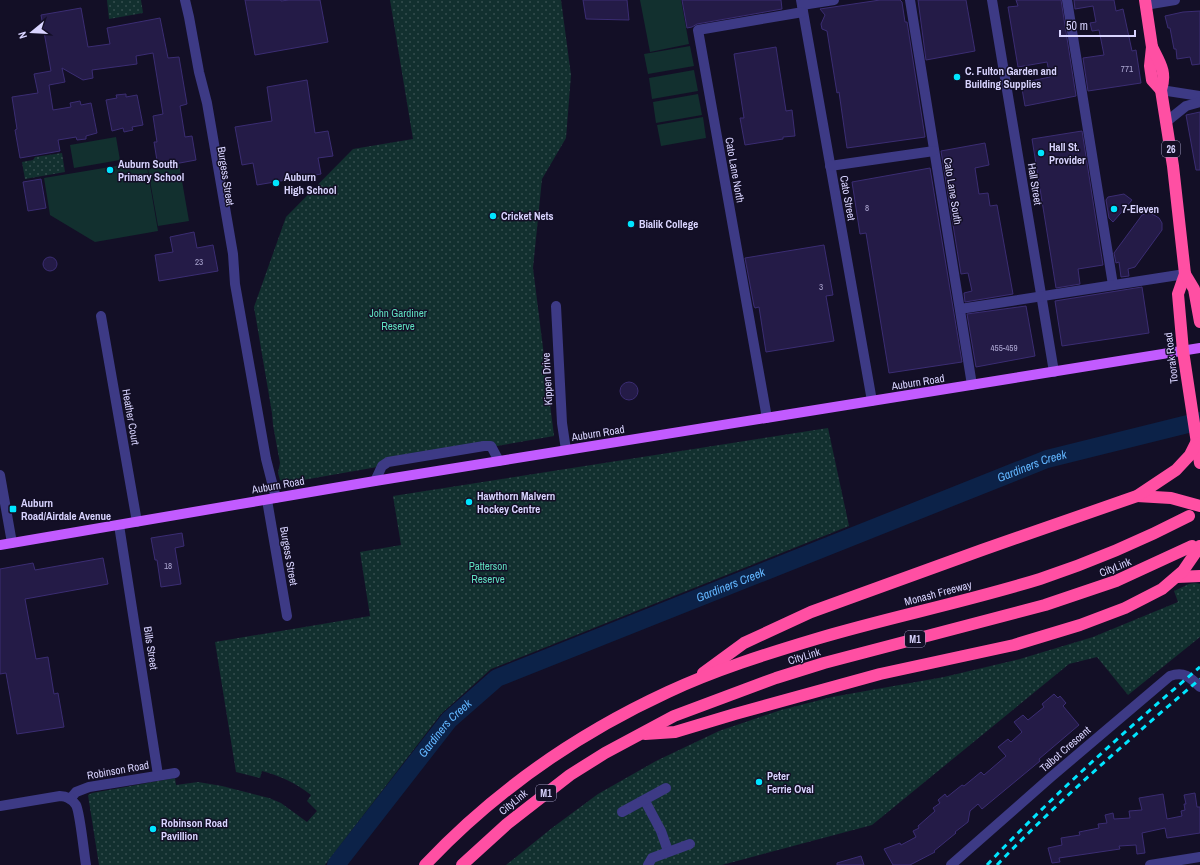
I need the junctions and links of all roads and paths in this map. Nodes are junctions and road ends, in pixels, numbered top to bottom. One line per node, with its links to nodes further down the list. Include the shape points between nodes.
1 (185, 0): 10 (street, Burgess Street)
2 (188, 0): 10 (street, Burgess Street)
3 (834, 0): 9 (street)
4 (910, 0): 15 (street, Cato Lane South)
5 (992, 0): 19 (street, Hall Street)
6 (1067, 0): 18 (street)
7 (1175, 0): 8 (street)
8 (1145, 2): 11 (highway, Toorak Road / 26, via 1152,47 1164,79)
9 (802, 6): 16 (street, Cato Street); 29 (street, Cato Lane North, via 698,30)
10 (189, 17): 37 (street, Burgess Street, via 199,72 208,103)
11 (1161, 90): 12 (street); 14 (highway, Toorak Road / 26)
12 (1200, 96)
13 (1200, 102): 14 (street, via 1186,106)
14 (1166, 122): 17 (highway, Toorak Road / 26)
15 (934, 151): 16 (street); 21 (street, Cato Lane South)
16 (830, 166): 28 (street, Cato Street)
17 (1185, 274): 18 (street); 23 (highway, Toorak Road / 26, via 1194,289); 25 (highway, Toorak Road / 26, via 1178,294)
18 (1113, 285): 19 (street)
19 (1042, 296): 21 (street); 26 (street, Hall Street)
20 (556, 306): 31 (street, Kippen Drive, via 562,422)
21 (960, 308): 27 (street, Cato Lane South)
22 (100, 316): 40 (street, Heather Court)
23 (1200, 322)
24 (1200, 348): 25 (main road, Auburn Road)
25 (1183, 351): 26 (main road, Auburn Road); 30 (highway, Toorak Road / 26)
26 (1054, 372): 27 (main road, Auburn Road)
27 (972, 385): 28 (main road, Auburn Road)
28 (872, 401): 29 (main road, Auburn Road)
29 (767, 418): 31 (main road, Auburn Road)
30 (1196, 443): 33 (highway, Toorak Road / 26); 36 (highway, via 1190,455 1176,470)
31 (566, 450): 32 (main road, Auburn Road)
32 (499, 462): 35 (main road, Auburn Road); 35 (street, via 491,446 484,446 388,462 382,466)
33 (1200, 463)
34 (0, 475): 42 (street)
35 (375, 481): 37 (main road, Auburn Road)
36 (1137, 496): 38 (highway, via 1171,498); 48 (highway, via 811,612 744,644)
37 (271, 499): 40 (main road, Auburn Road); 47 (street, Burgess Street)
38 (1200, 506)
39 (1189, 516): 48 (highway, Monash Freeway / M1, via 1111,553 1039,579 818,638 743,662)
40 (137, 522): 41 (main road, Auburn Road)
41 (119, 525): 42 (main road, Auburn Road); 52 (street, Bills Street)
42 (12, 543): 43 (main road, Auburn Road)
43 (0, 545)
44 (1196, 546): 46 (highway, via 1188,564); 50 (highway, CityLink / M1, via 1116,581 1073,596 782,676 674,716)
45 (1200, 576): 46 (highway)
46 (1177, 577): 50 (highway, via 1162,589 1125,608 1060,632 1014,645 880,674 674,732)
47 (288, 616)
48 (689, 683): 63 (highway, CityLink / M1, via 631,710 538,766 484,809)
49 (1200, 687): 66 (street, Talbot Crescent, via 1185,674 1170,676)
50 (640, 734): 64 (highway, CityLink / M1, via 605,753 551,789)
51 (175, 773): 52 (street, Robinson Road)
52 (158, 775): 54 (street, Robinson Road, via 89,787 76,792)
53 (666, 788): 55 (street)
54 (70, 799): 56 (street, via 60,796); 62 (street, via 77,808)
55 (644, 801): 57 (street); 59 (street, via 661,831)
56 (0, 806)
57 (622, 812)
58 (690, 844): 59 (street)
59 (668, 852): 65 (street, via 652,858)
60 (1200, 857): 61 (street)
61 (1189, 862): 67 (street)
62 (86, 865)
63 (425, 865)
64 (462, 865)
65 (648, 865)
66 (951, 865)
67 (1150, 865)

